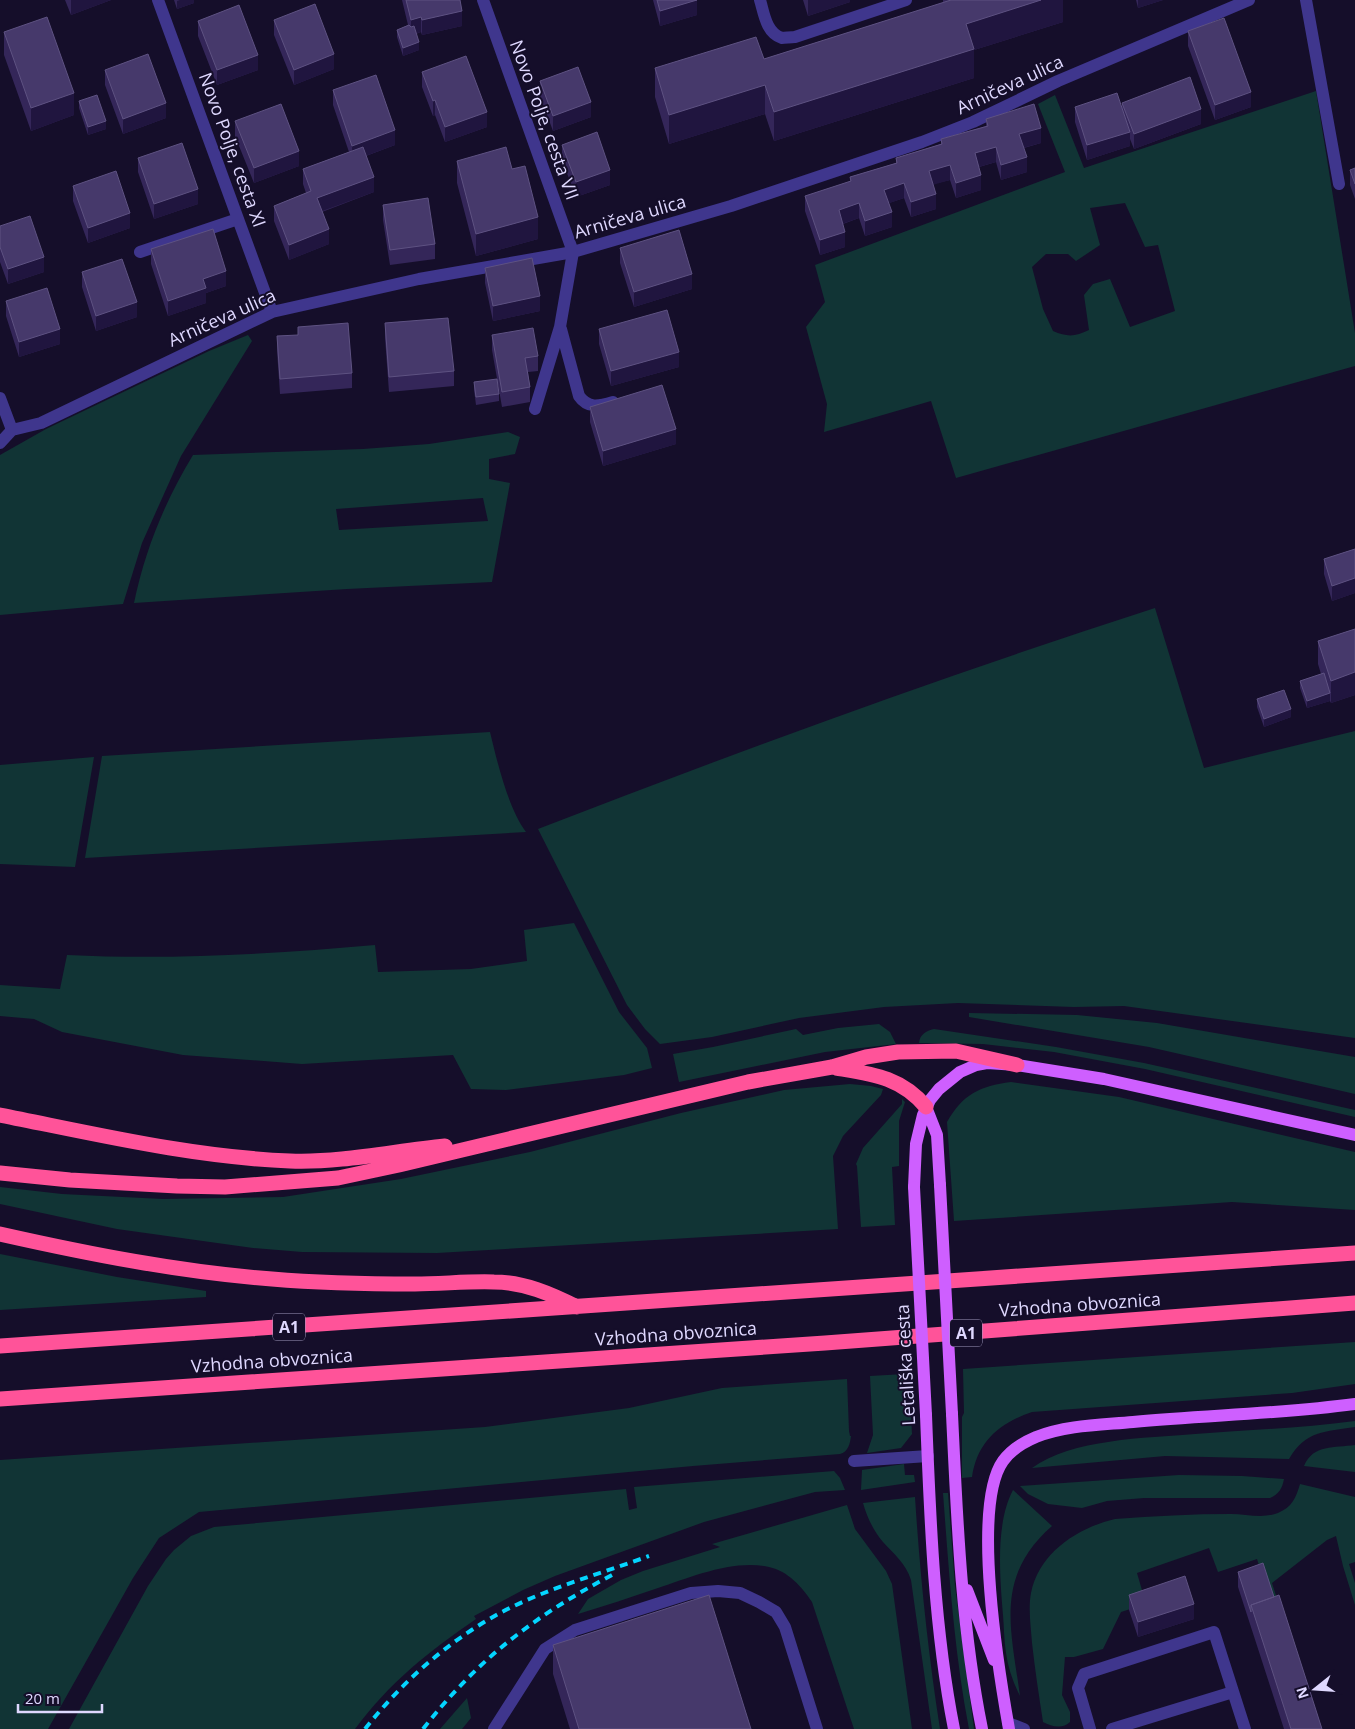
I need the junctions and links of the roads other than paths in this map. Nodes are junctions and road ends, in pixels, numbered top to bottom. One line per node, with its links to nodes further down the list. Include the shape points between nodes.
1 (158, 0): 10 (street, Novo Polje, cesta XI)
2 (483, 0): 12 (street, Novo Polje, cesta VII)
3 (760, 0): 7 (street, via 768,25 782,38 795,37)
4 (906, 0): 7 (street)
5 (1249, 0): 8 (street, Arničeva ulica)
6 (1306, 0): 9 (street)
7 (890, 3)
8 (1217, 6): 12 (street, Arničeva ulica, via 973,122 922,142 731,206)
9 (1339, 184)
10 (238, 219): 11 (street); 13 (street, Novo Polje, cesta XI)
11 (140, 252)
12 (573, 252): 13 (street, Arničeva ulica, via 419,279); 14 (street)
13 (272, 312): 18 (street, Arničeva ulica, via 41,423)
14 (560, 327): 16 (street, via 569,366 584,403 601,406); 17 (street)
15 (0, 398): 18 (street)
16 (626, 398)
17 (535, 409)
18 (12, 430): 19 (street)
19 (0, 443)
20 (1017, 1065): 21 (highway, via 956,1051 928,1051 866,1057); 22 (main road, Letališka cesta, via 987,1064 968,1068 939,1090); 24 (main road, Letališka cesta, via 1104,1078)
21 (832, 1067): 22 (highway, via 882,1076 911,1091); 25 (highway, via 748,1082)
22 (926, 1107): 34 (main road, Letališka cesta, bridge, via 916,1144 914,1187); 36 (main road, bridge, via 937,1135)
23 (0, 1115): 25 (highway, via 147,1145 290,1161 326,1160)
24 (1355, 1135)
25 (504, 1140): 26 (highway, via 338,1178 278,1184 177,1186)
26 (0, 1173)
27 (0, 1234): 30 (highway, via 125,1260 271,1279 334,1283 496,1282 530,1287)
28 (1355, 1253): 30 (highway, Vzhodna obvoznica / A1)
29 (1355, 1303): 32 (highway, Vzhodna obvoznica / A1)
30 (578, 1307): 31 (highway, Vzhodna obvoznica / A1)
31 (0, 1346)
32 (0, 1399)
33 (1355, 1404): 37 (main road, via 1066,1429 1036,1437 1013,1450 995,1475 988,1512 990,1588)
34 (928, 1456): 35 (street); 42 (main road, Letališka cesta, via 936,1587)
35 (854, 1461)
36 (961, 1574): 37 (main road); 43 (main road)
37 (1001, 1682): 39 (main road)
38 (1233, 1692): 45 (street, via 1214,1632 1084,1674 1078,1688); 46 (street); 47 (street)
39 (1009, 1726): 44 (street)
40 (494, 1729): 41 (street, via 545,1649 575,1630 691,1593 718,1591 740,1594 776,1612 785,1626)
41 (817, 1729)
42 (954, 1729)
43 (982, 1729)
44 (1024, 1729)
45 (1090, 1729)
46 (1112, 1729)
47 (1245, 1729)

